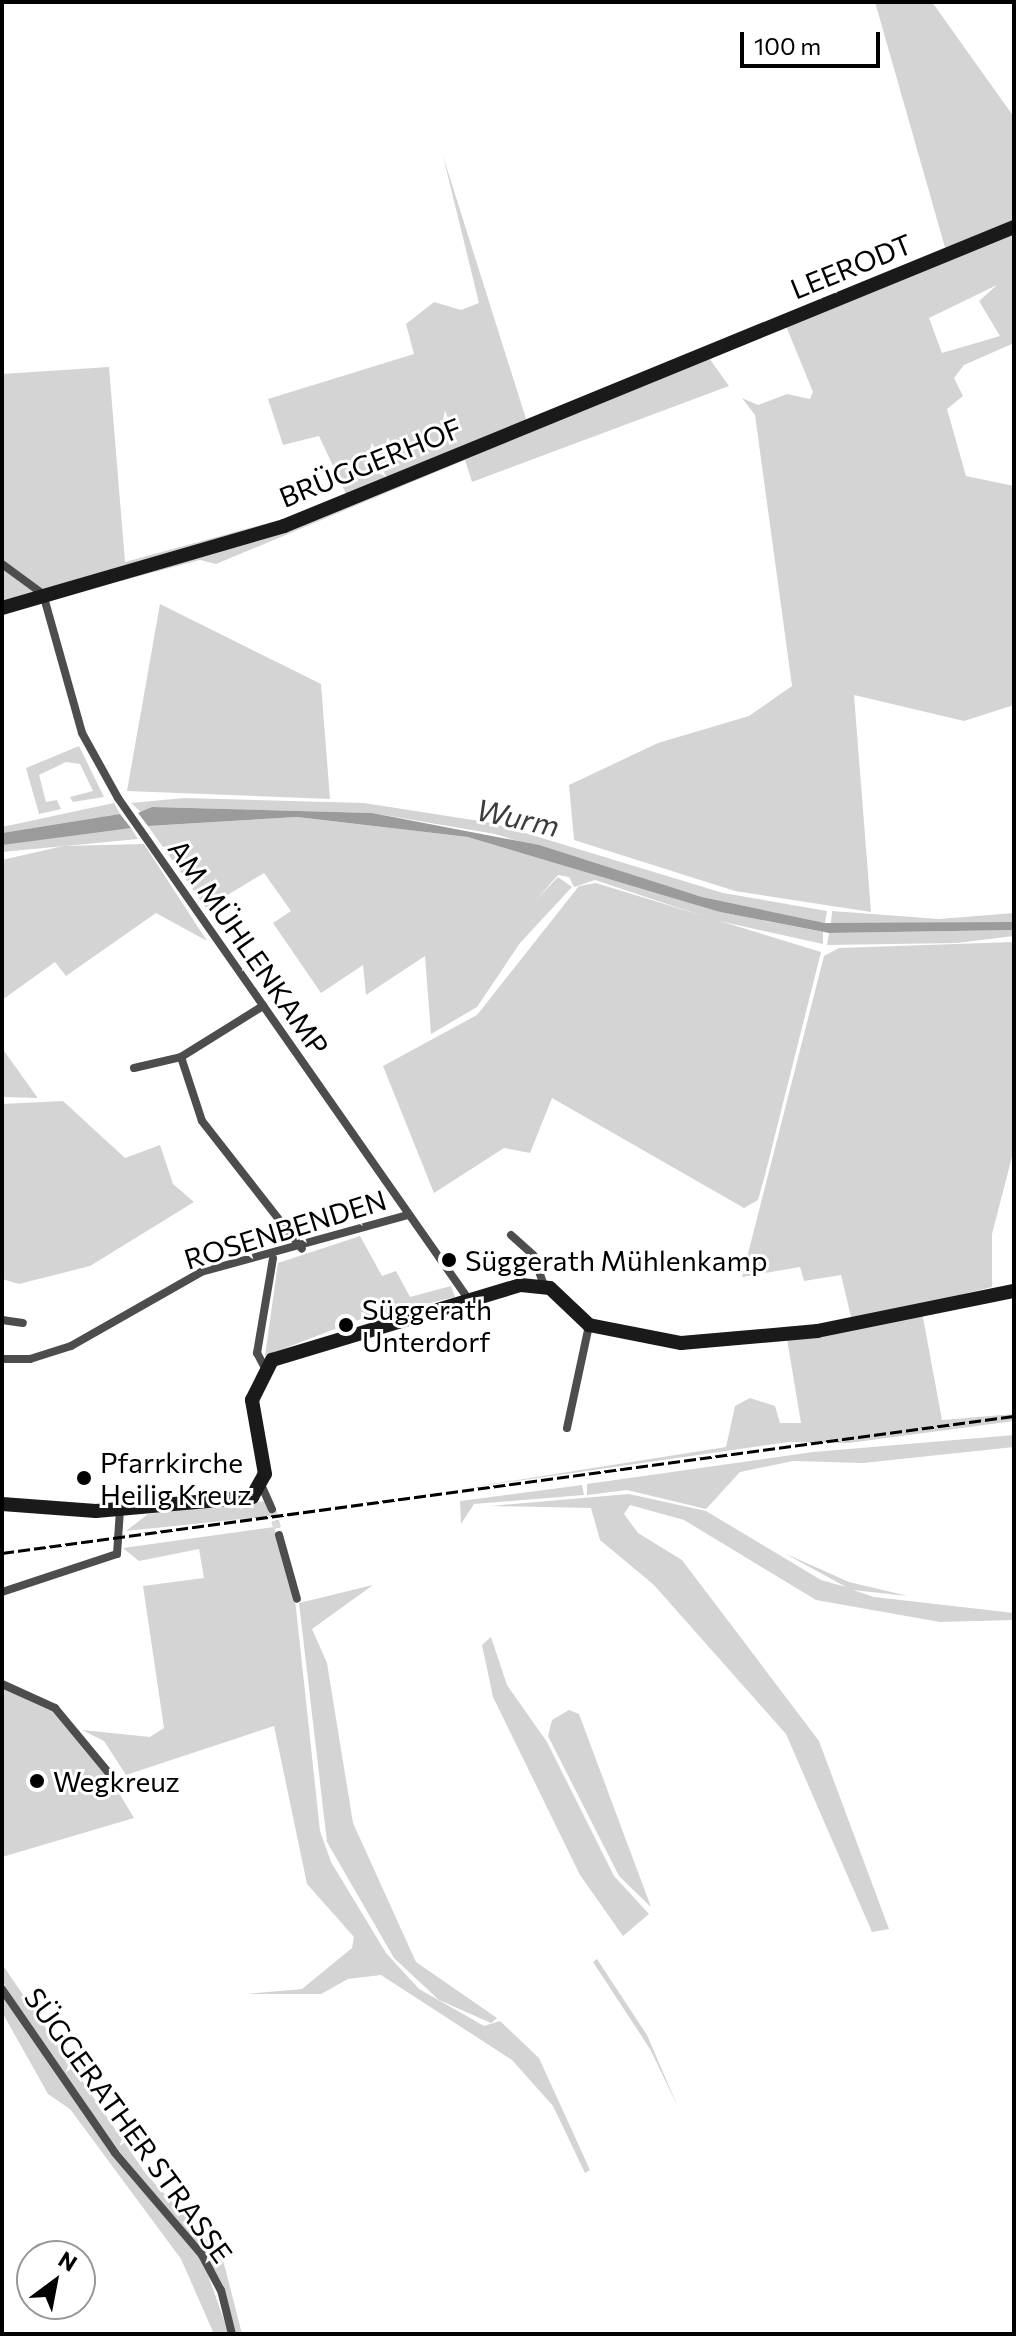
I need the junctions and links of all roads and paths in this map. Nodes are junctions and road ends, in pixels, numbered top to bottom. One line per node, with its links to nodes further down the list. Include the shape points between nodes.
1 (1014, 227): 2 (main road, LEERODT)
2 (708, 353): 4 (main road, BRÜGGERHOF, via 284,526)
3 (2, 564): 4 (street)
4 (43, 594): 5 (main road, BRÜGGERHOF); 6 (street, AM MÜHLENKAMP, via 82,733 127,811)
5 (2, 608)
6 (263, 1006): 7 (street); 9 (street, AM MÜHLENKAMP)
7 (181, 1057): 8 (street); 11 (street, via 202,1121)
8 (134, 1068)
9 (408, 1215): 11 (street, ROSENBENDEN); 15 (street, AM MÜHLENKAMP)
10 (511, 1235): 13 (street, via 533,1255)
11 (302, 1249): 12 (street, ROSENBENDEN)
12 (273, 1258): 19 (street, ROSENBENDEN, via 201,1272 53,1353); 20 (street, via 257,1353)
13 (544, 1285): 15 (main road); 18 (main road)
14 (1014, 1291): 18 (main road, via 817,1331 681,1343)
15 (469, 1300): 20 (main road, via 281,1354)
16 (2, 1320): 17 (street)
17 (23, 1323)
18 (589, 1325): 21 (street)
19 (2, 1359)
20 (265, 1368): 22 (main road, via 251,1410)
21 (567, 1428)
22 (263, 1489): 24 (street); 25 (main road, via 252,1497)
23 (2, 1504): 25 (main road)
24 (272, 1509)
25 (120, 1510): 27 (street, via 117,1554)
26 (279, 1535): 28 (street)
27 (2, 1592)
28 (297, 1599)
29 (2, 1684): 30 (street, via 55,1708)
30 (113, 1778)
31 (2, 1989): 32 (street, SÜGGERATHER STRASSE, via 115,2153 202,2255 221,2290)
32 (232, 2334)

